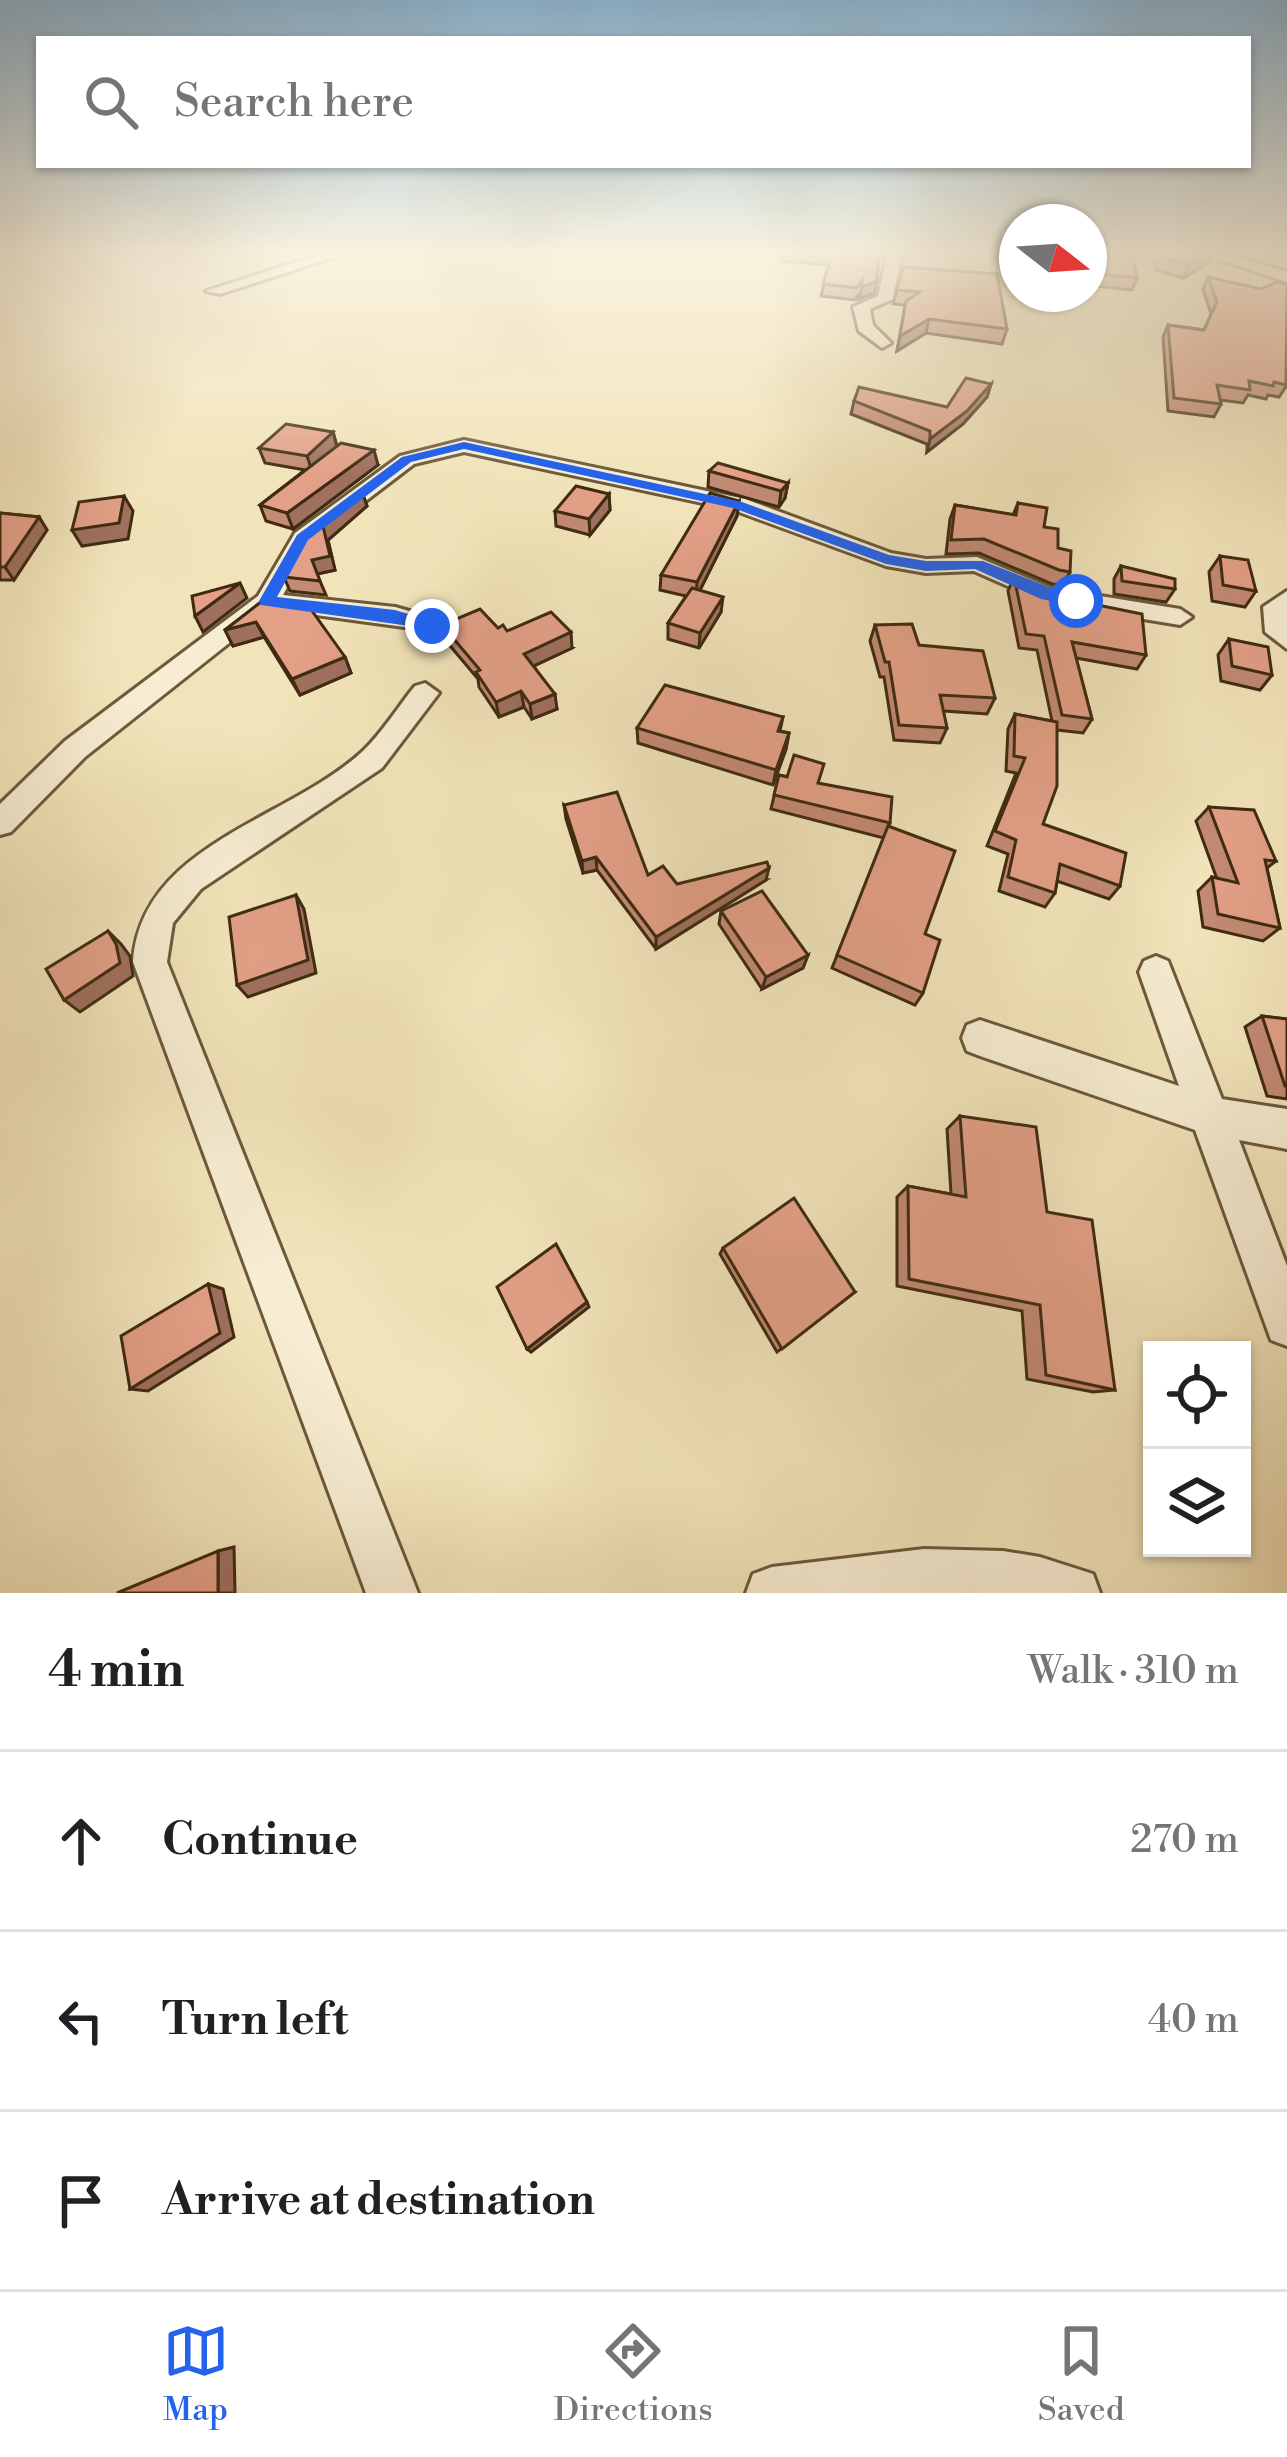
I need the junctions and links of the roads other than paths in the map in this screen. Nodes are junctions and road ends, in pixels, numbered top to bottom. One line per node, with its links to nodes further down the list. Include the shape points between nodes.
1 (865, 327): 2 (street)
2 (882, 344)
3 (1287, 598): 7 (street, via 1276,607)
4 (267, 601): 5 (street, via 302,538 407,460 464,446 737,505 886,559 977,564 1046,595); 6 (street); 9 (street, via 75,749)
5 (1180, 617)
6 (432, 626)
7 (1287, 640)
8 (425, 693): 15 (street, via 372,760 190,879 151,925 150,944 150,962)
9 (0, 823)
10 (1156, 972): 12 (street)
11 (980, 1038): 12 (street)
12 (1210, 1116): 13 (street); 14 (street)
13 (1287, 1129)
14 (1287, 1324)
15 (392, 1593)
16 (772, 1593): 17 (street, via 892,1574 1046,1582)
17 (1074, 1593)

